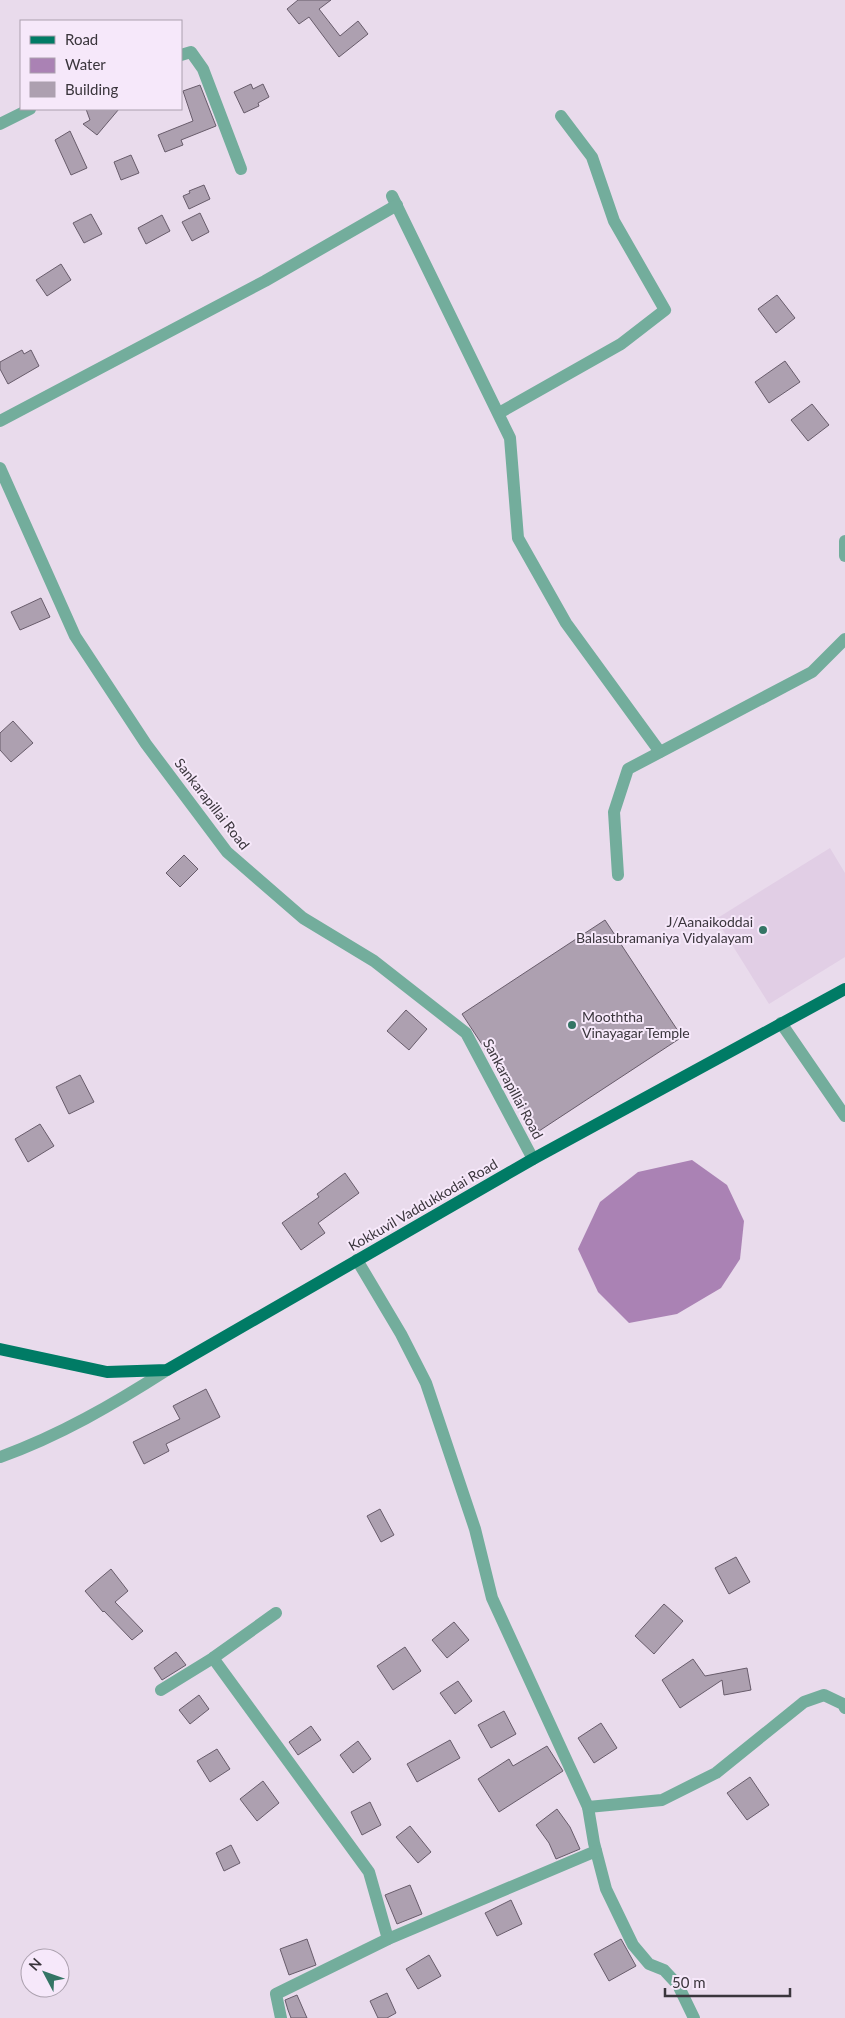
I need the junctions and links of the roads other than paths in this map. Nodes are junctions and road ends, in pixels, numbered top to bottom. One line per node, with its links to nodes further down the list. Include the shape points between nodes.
1 (182, 55): 5 (street, via 191,52 203,69)
2 (28, 110): 4 (street)
3 (561, 116): 6 (street, via 592,157 614,221 665,310 621,344)
4 (0, 124)
5 (241, 169)
6 (499, 414): 7 (street, via 394,201 265,281); 12 (street, via 510,438 518,538 566,622)
7 (0, 421)
8 (0, 468): 17 (street, Sankarapillai Road, via 75,636 146,744 227,852 303,918 374,960 466,1033)
9 (845, 541): 10 (street)
10 (845, 556)
11 (845, 639): 12 (street, via 812,672)
12 (660, 752): 13 (street, via 628,769 614,812)
13 (618, 875)
14 (845, 989): 15 (main road, Kokkuvil Vaddukkodai Road)
15 (781, 1023): 16 (street); 17 (main road, Kokkuvil Vaddukkodai Road)
16 (845, 1116)
17 (534, 1159): 18 (main road, Kokkuvil Vaddukkodai Road)
18 (357, 1260): 20 (main road, Kokkuvil Vaddukkodai Road); 26 (street, via 426,1383 475,1529 492,1598)
19 (0, 1349): 20 (main road, Kokkuvil Vaddukkodai Road, via 107,1372)
20 (167, 1370): 21 (street, via 122,1399 34,1445)
21 (0, 1457)
22 (276, 1613): 23 (street)
23 (214, 1658): 24 (street); 28 (street, via 369,1872)
24 (161, 1690)
25 (845, 1708): 26 (street, via 824,1695 804,1702 716,1773 662,1800)
26 (588, 1807): 27 (street)
27 (596, 1851): 28 (street); 30 (street, via 606,1889 633,1946 649,1964 664,1970 678,1985)
28 (388, 1939): 29 (street, via 276,1994)
29 (281, 2018)
30 (694, 2018)

